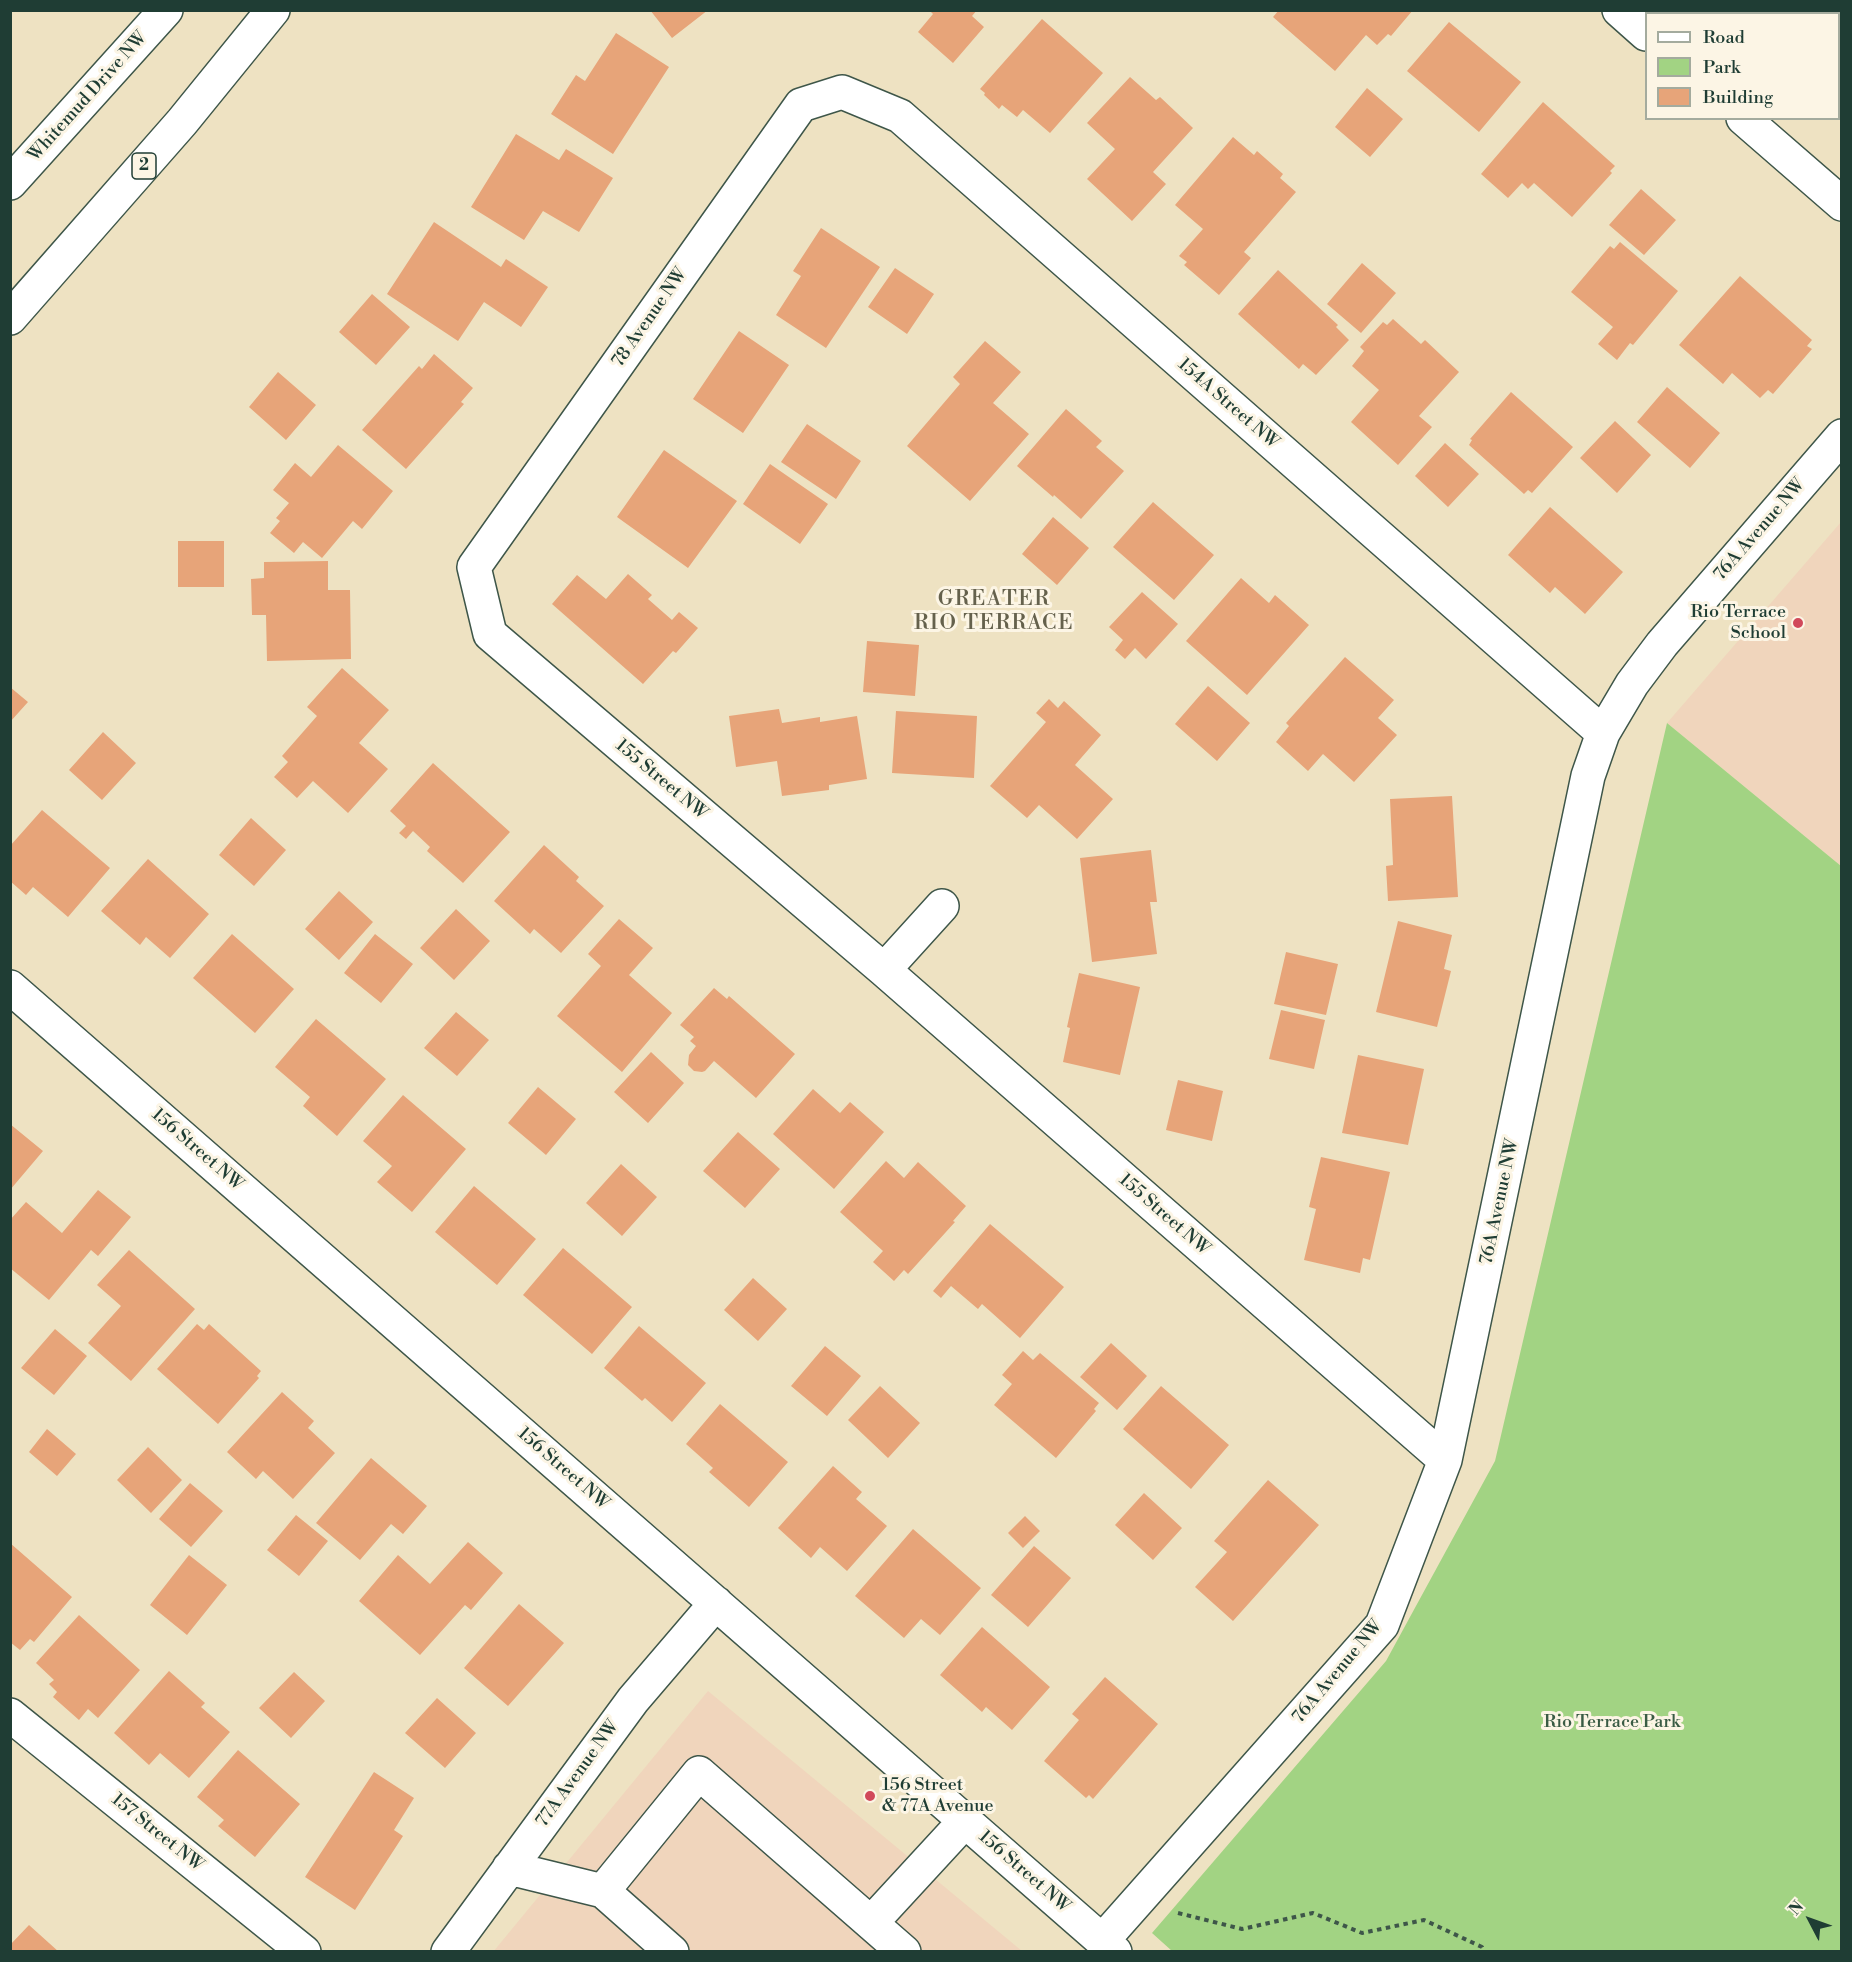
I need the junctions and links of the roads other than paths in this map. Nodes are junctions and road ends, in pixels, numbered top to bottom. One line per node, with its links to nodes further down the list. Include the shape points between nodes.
1 (166, 10): 7 (main road, Whitemud Drive NW)
2 (273, 10): 9 (main road, 2, via 182,122)
3 (1619, 10): 4 (main road)
4 (1645, 32)
5 (842, 92): 11 (main road, 78 Avenue NW, via 801,105); 12 (main road, 154A Street NW, via 900,116)
6 (1745, 120): 8 (main road)
7 (10, 183)
8 (1842, 204)
9 (10, 318)
10 (1842, 436): 12 (main road, 76A Avenue NW, via 1662,644)
11 (474, 567): 14 (main road, 155 Street NW, via 490,634)
12 (1603, 733): 16 (main road, 76A Avenue NW, via 1588,776)
13 (942, 906): 14 (main road)
14 (884, 970): 16 (main road, 155 Street NW)
15 (10, 987): 17 (main road, 156 Street NW)
16 (1445, 1460): 23 (main road, 76A Avenue NW, via 1382,1625 1136,1902)
17 (716, 1603): 19 (main road, 156 Street NW); 20 (main road, 77A Avenue NW, via 633,1700)
18 (10, 1715): 24 (main road, 157 Street NW)
19 (965, 1821): 22 (main road); 23 (main road, 156 Street NW)
20 (509, 1868): 21 (main road); 25 (main road, 77A Avenue NW)
21 (603, 1891): 22 (main road, via 699,1773); 26 (main road)
22 (871, 1923): 27 (main road)
23 (1108, 1946)
24 (304, 1952)
25 (448, 1952)
26 (672, 1952)
27 (904, 1952)

